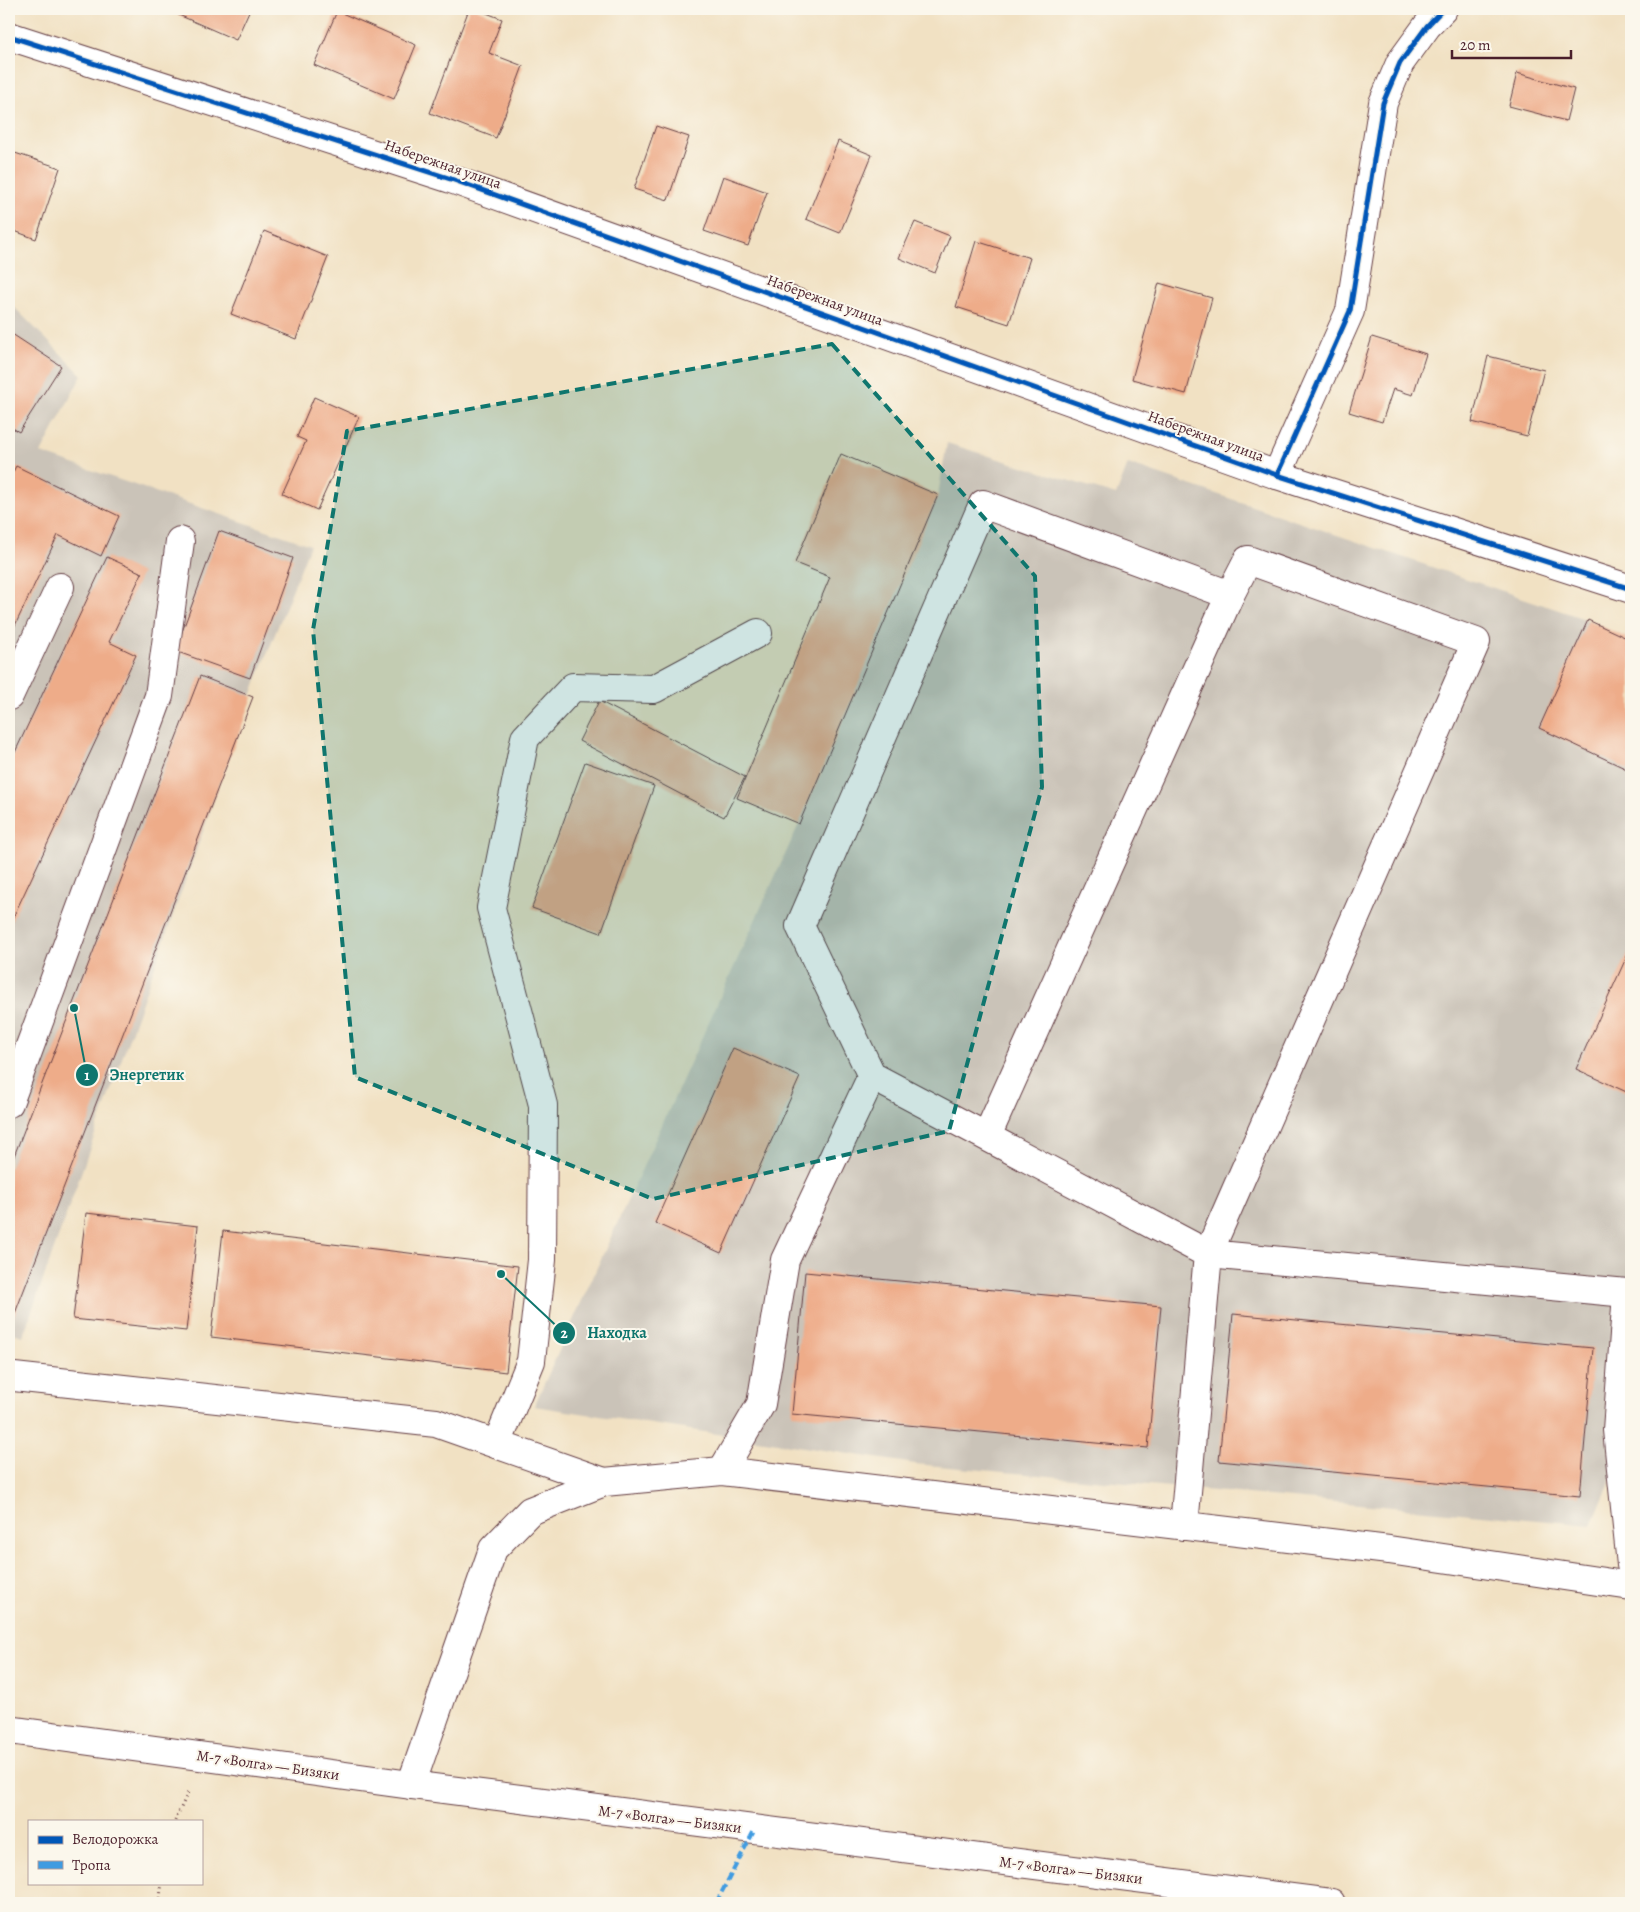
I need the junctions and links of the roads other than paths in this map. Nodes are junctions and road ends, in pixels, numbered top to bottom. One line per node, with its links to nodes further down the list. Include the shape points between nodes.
1 (1443, 9): 3 (street, via 1400,63 1383,103 1350,311)
2 (9, 36): 3 (street, Набережная улица, via 451,179)
3 (1277, 475): 6 (street, Набережная улица)
4 (180, 541): 11 (street, via 159,696)
5 (60, 587): 9 (street)
6 (1631, 589)
7 (1230, 595): 10 (street, via 983,504 800,926); 12 (street); 13 (street, via 1248,560 1476,642)
8 (758, 633): 15 (street, via 654,689 573,687 525,738 491,908 543,1105 542,1260 531,1362)
9 (9, 696)
10 (872, 1076): 12 (street); 16 (street, via 785,1260 761,1404)
11 (9, 1103)
12 (988, 1136): 13 (street)
13 (1208, 1254): 18 (street); 19 (street, via 1627,1293 1617,1430)
14 (9, 1378): 15 (street, via 436,1423)
15 (497, 1444): 17 (street)
16 (722, 1471): 17 (street); 18 (street)
17 (604, 1482): 22 (street, via 530,1512 493,1549)
18 (1184, 1526): 20 (street, via 1389,1550)
19 (1631, 1565)
20 (1631, 1586)
21 (9, 1730): 22 (street, М-7 «Волга» — Бизяки)
22 (411, 1785): 23 (street, М-7 «Волга» — Бизяки)
23 (1331, 1903)

